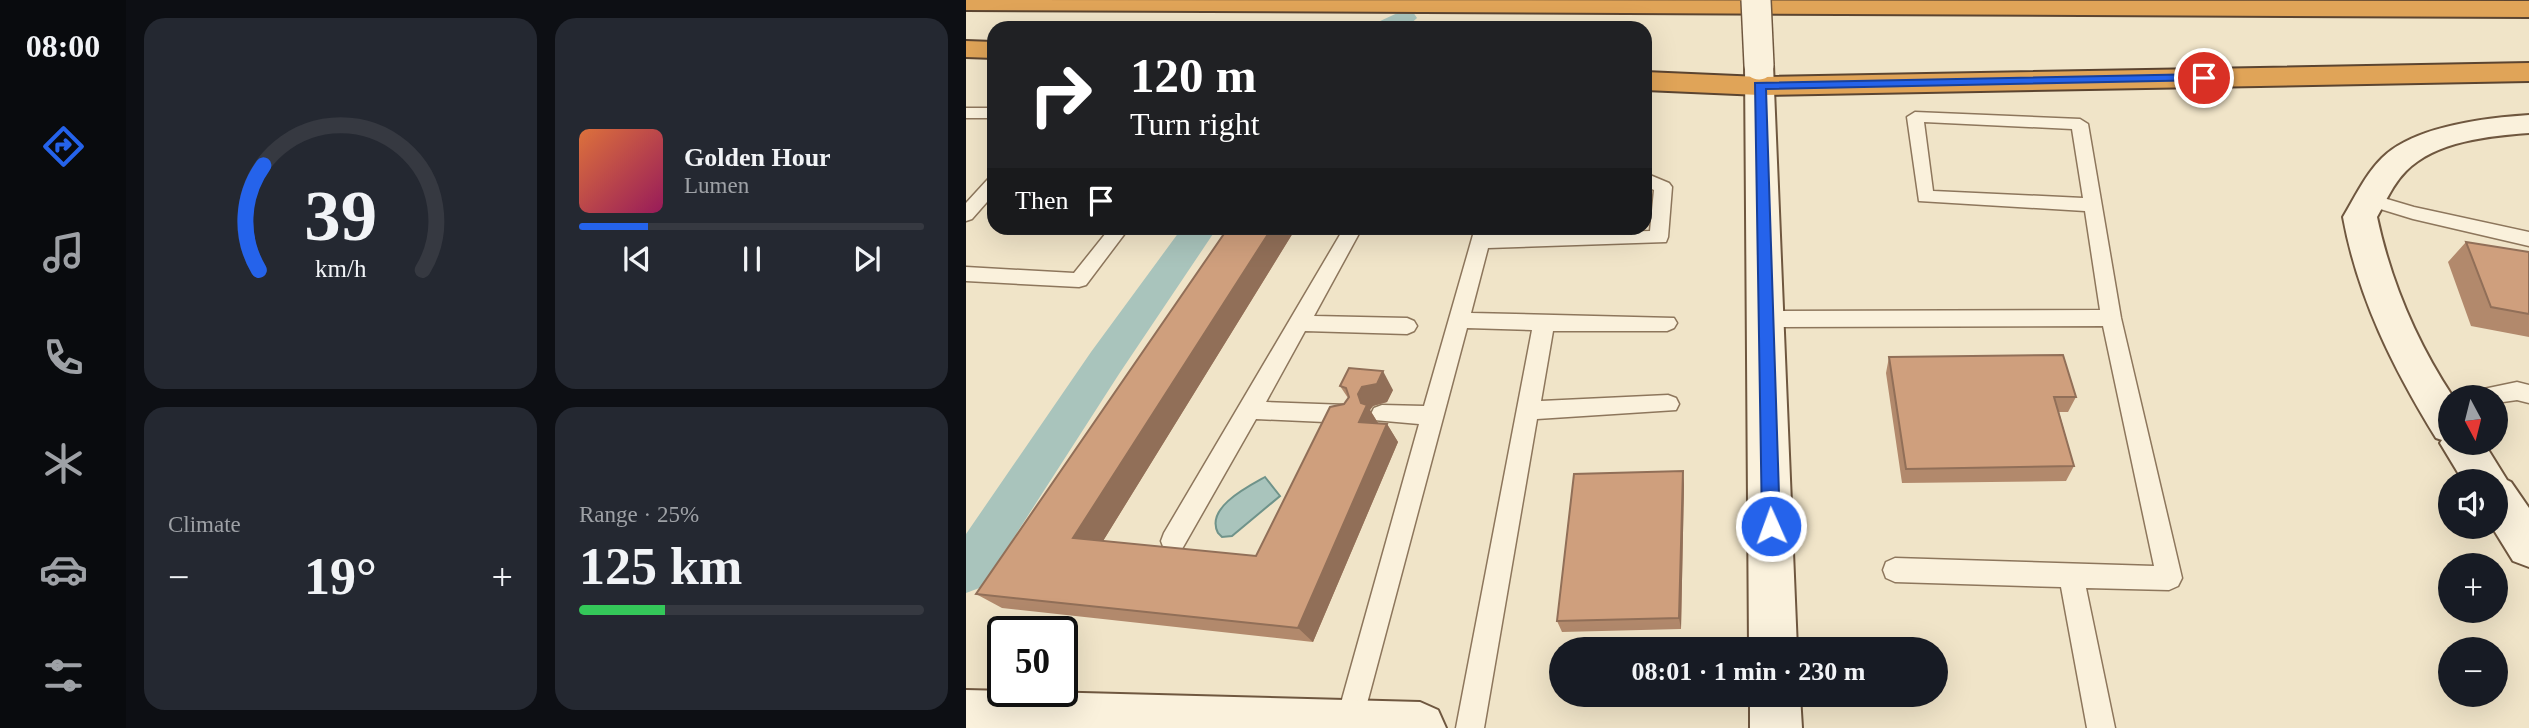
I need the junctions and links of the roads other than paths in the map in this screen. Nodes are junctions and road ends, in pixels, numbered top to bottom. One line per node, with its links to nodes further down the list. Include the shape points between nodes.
1 (1756, 0): 7 (main road, bridge)
2 (966, 2): 3 (highway)
3 (2529, 9)
4 (966, 48): 5 (highway)
5 (987, 50)
6 (2529, 72): 7 (highway)
7 (1759, 75): 8 (highway); 23 (main road)
8 (1652, 81)
9 (966, 113): 10 (lane)
10 (987, 113)
11 (2529, 124): 14 (main road, via 2495,126 2419,148 2400,159)
12 (1652, 182): 19 (lane, via 1663,187 1659,237)
13 (987, 191): 16 (lane)
14 (2371, 200): 20 (lane); 31 (main road, via 2360,216 2381,300)
15 (2093, 205): 15 (lane, via 2080,124 1915,117 1925,197); 22 (lane)
16 (966, 215)
17 (1115, 235): 21 (lane, via 1079,281)
18 (1349, 235): 25 (lane)
19 (1482, 235): 24 (lane)
20 (2529, 239)
21 (966, 274)
22 (2111, 318): 23 (lane); 42 (lane, via 2169,578)
23 (1765, 319): 43 (main road)
24 (1460, 320): 26 (lane); 37 (lane)
25 (1299, 323): 28 (lane); 33 (lane)
26 (1544, 323): 27 (lane); 34 (lane)
27 (1667, 323)
28 (1407, 326)
29 (2508, 393): 30 (lane)
30 (2529, 394)
31 (2438, 397)
32 (1668, 404): 34 (lane)
33 (1250, 410): 35 (lane); 39 (lane)
34 (1527, 411): 49 (lane)
35 (1347, 414)
36 (1382, 414): 37 (lane)
37 (1433, 415): 47 (lane)
38 (2508, 514): 40 (main road)
39 (1173, 541)
40 (2529, 546)
41 (1895, 570): 42 (lane)
42 (2071, 576): 51 (lane)
43 (1773, 637)
44 (1775, 707): 50 (main road)
45 (966, 715): 46 (main road)
46 (1163, 724): 47 (main road)
47 (1347, 726): 48 (main road)
48 (1420, 728)
49 (1470, 728)
50 (1776, 728)
51 (2101, 728)

